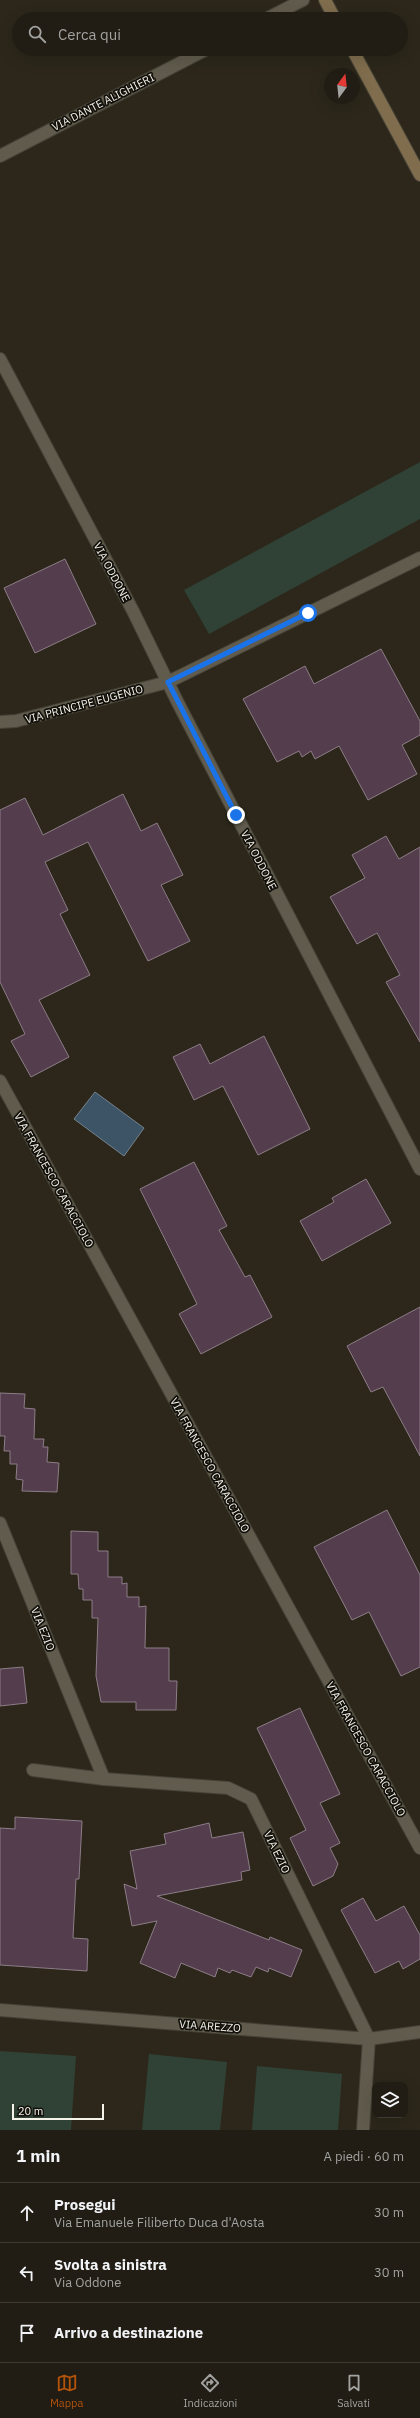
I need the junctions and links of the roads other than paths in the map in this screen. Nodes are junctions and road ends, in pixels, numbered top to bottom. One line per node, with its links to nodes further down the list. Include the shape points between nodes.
1 (303, 0): 3 (street)
2 (325, 0): 4 (street)
3 (280, 12)
4 (331, 12)
5 (193, 56): 7 (street, VIA DANTE ALIGHIERI)
6 (356, 56): 8 (street)
7 (0, 156)
8 (420, 174)
9 (0, 359): 11 (street, VIA ODDONE)
10 (420, 558): 11 (street, VIA PRINCIPE EUGENIO)
11 (168, 682): 12 (street, VIA PRINCIPE EUGENIO, via 16,722); 14 (street, VIA ODDONE)
12 (0, 722)
13 (0, 1081): 18 (street, VIA FRANCESCO CARACCIOLO)
14 (420, 1169)
15 (0, 1524): 17 (street, VIA EZIO)
16 (33, 1770): 17 (street, VIA EZIO)
17 (104, 1779): 21 (street, VIA EZIO, via 228,1788 251,1799)
18 (420, 1848)
19 (0, 2010): 21 (street, VIA AREZZO)
20 (420, 2032): 21 (street, VIA AREZZO)
21 (369, 2039): 22 (street)
22 (363, 2130)

